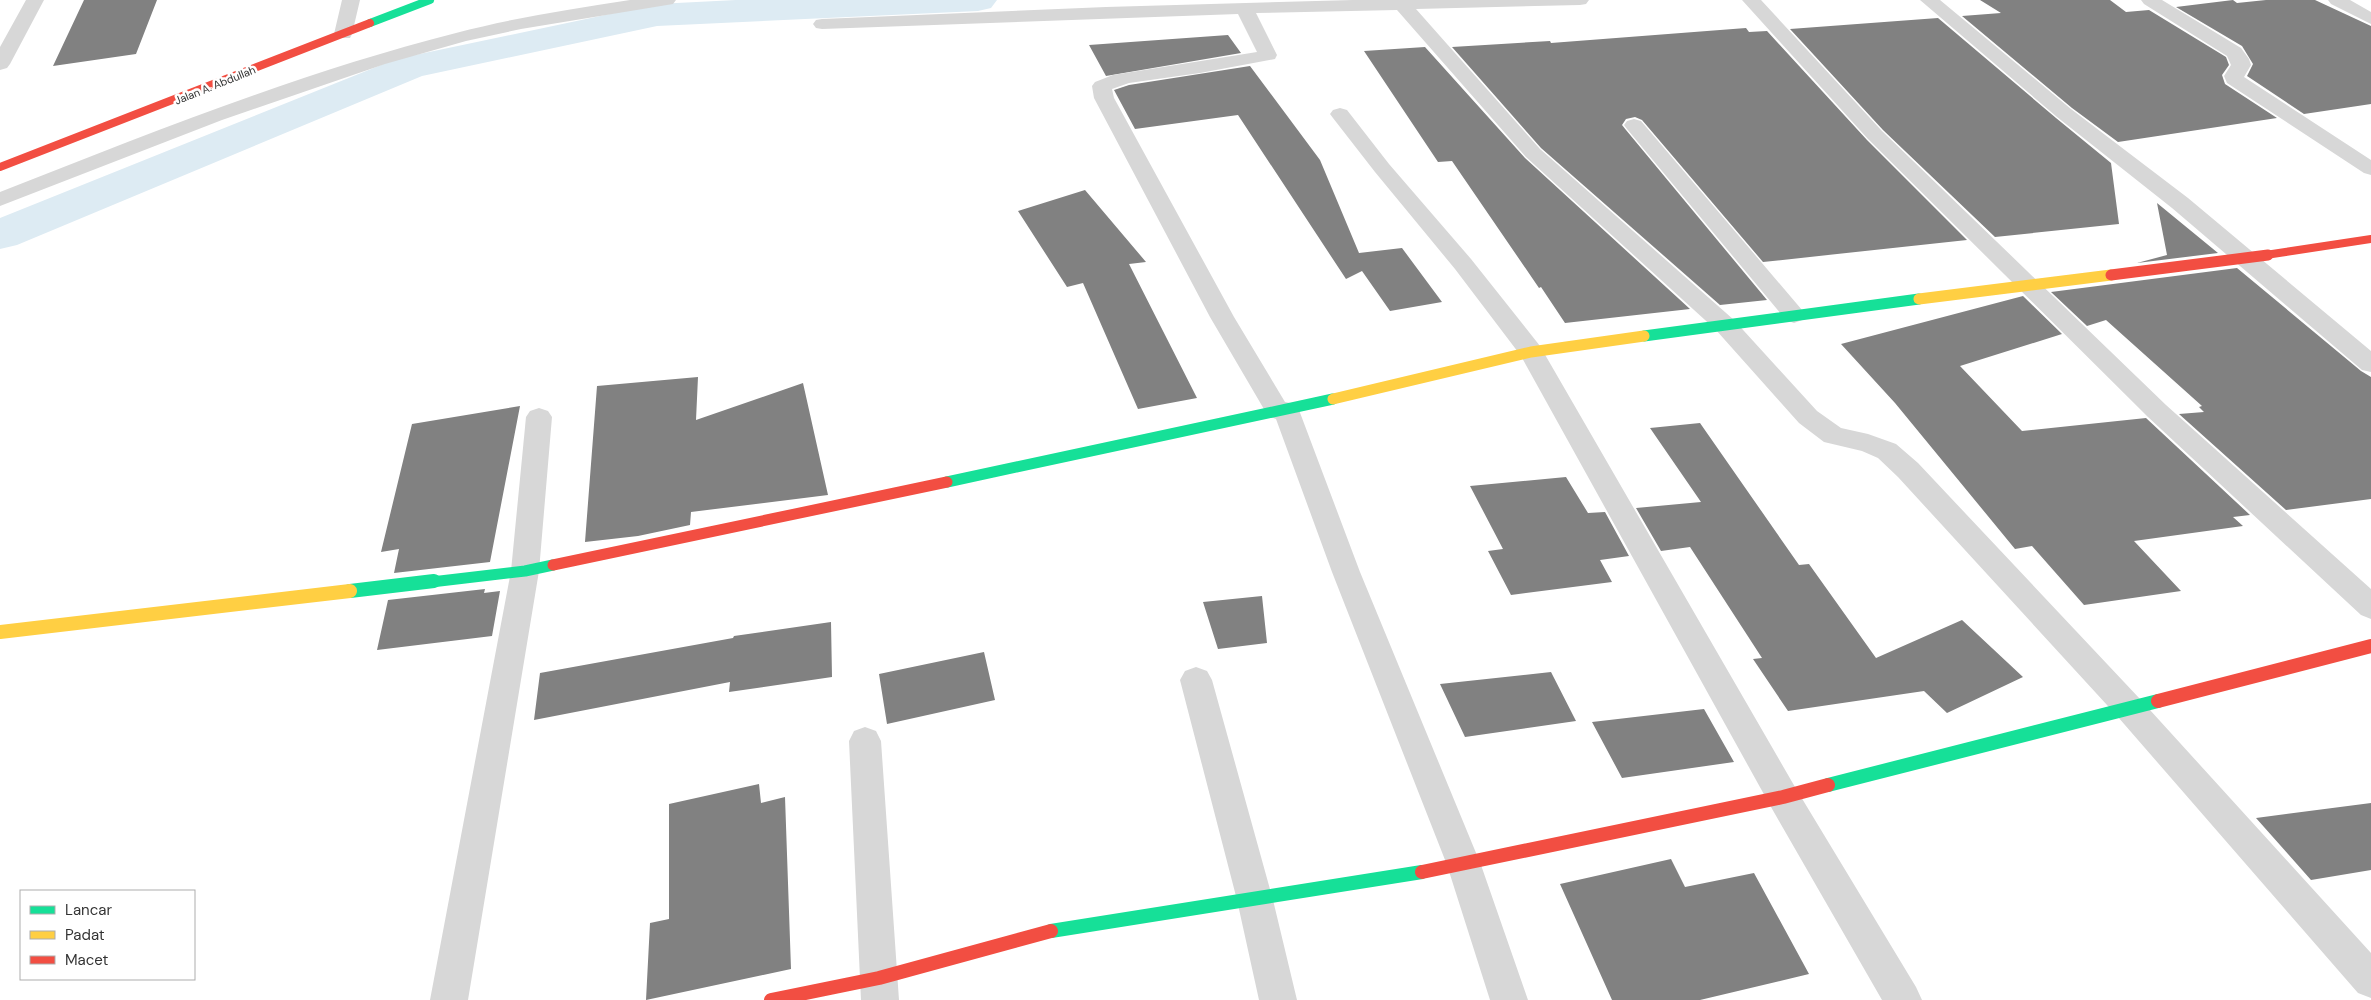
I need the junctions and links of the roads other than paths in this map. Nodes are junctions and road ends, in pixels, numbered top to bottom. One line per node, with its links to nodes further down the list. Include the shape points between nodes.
1 (34, 0): 15 (street)
2 (351, 0): 14 (street)
3 (430, 0): 14 (street, Jalan A. Abdullah)
4 (667, 0): 20 (street, via 500,28 434,44 232,108)
5 (1580, 0): 10 (street)
6 (1751, 0): 23 (street, via 1875,135)
7 (1929, 0): 22 (street)
8 (2150, 0): 19 (street, via 2234,52 2242,65 2234,79)
9 (2337, 0): 12 (street)
10 (1402, 4): 11 (street); 25 (street, via 1534,153)
11 (1244, 8): 13 (street); 28 (street, via 1268,55 1131,76 1102,86 1115,121 1222,317)
12 (2371, 19)
13 (822, 24)
14 (343, 34): 18 (street, Jalan A. Abdullah)
15 (0, 64)
16 (1340, 114): 26 (street, via 1463,264)
17 (1634, 125): 24 (street)
18 (0, 167)
19 (2371, 169)
20 (0, 200)
21 (2371, 239): 22 (street)
22 (2246, 258): 23 (street); 27 (street)
23 (2029, 284): 24 (street); 31 (street, via 2157,411)
24 (1794, 316): 25 (street)
25 (1725, 325): 26 (street); 35 (street, via 1808,417 1826,432 1887,451 1908,470)
26 (1530, 352): 28 (street); 37 (street)
27 (2371, 364)
28 (1282, 410): 30 (street); 38 (street)
29 (539, 417): 30 (street)
30 (525, 571): 32 (street); 42 (street)
31 (2371, 607)
32 (0, 632)
33 (2371, 646): 35 (street)
34 (1196, 680): 39 (street)
35 (2129, 708): 37 (street); 40 (street)
36 (865, 741): 41 (street)
37 (1783, 796): 38 (street); 46 (street)
38 (1464, 865): 39 (street); 45 (street)
39 (1256, 900): 41 (street, via 1064,927); 44 (street)
40 (2371, 980)
41 (879, 989): 43 (street)
42 (449, 1000)
43 (771, 1000)
44 (1278, 1000)
45 (1509, 1000)
46 (1903, 1000)

